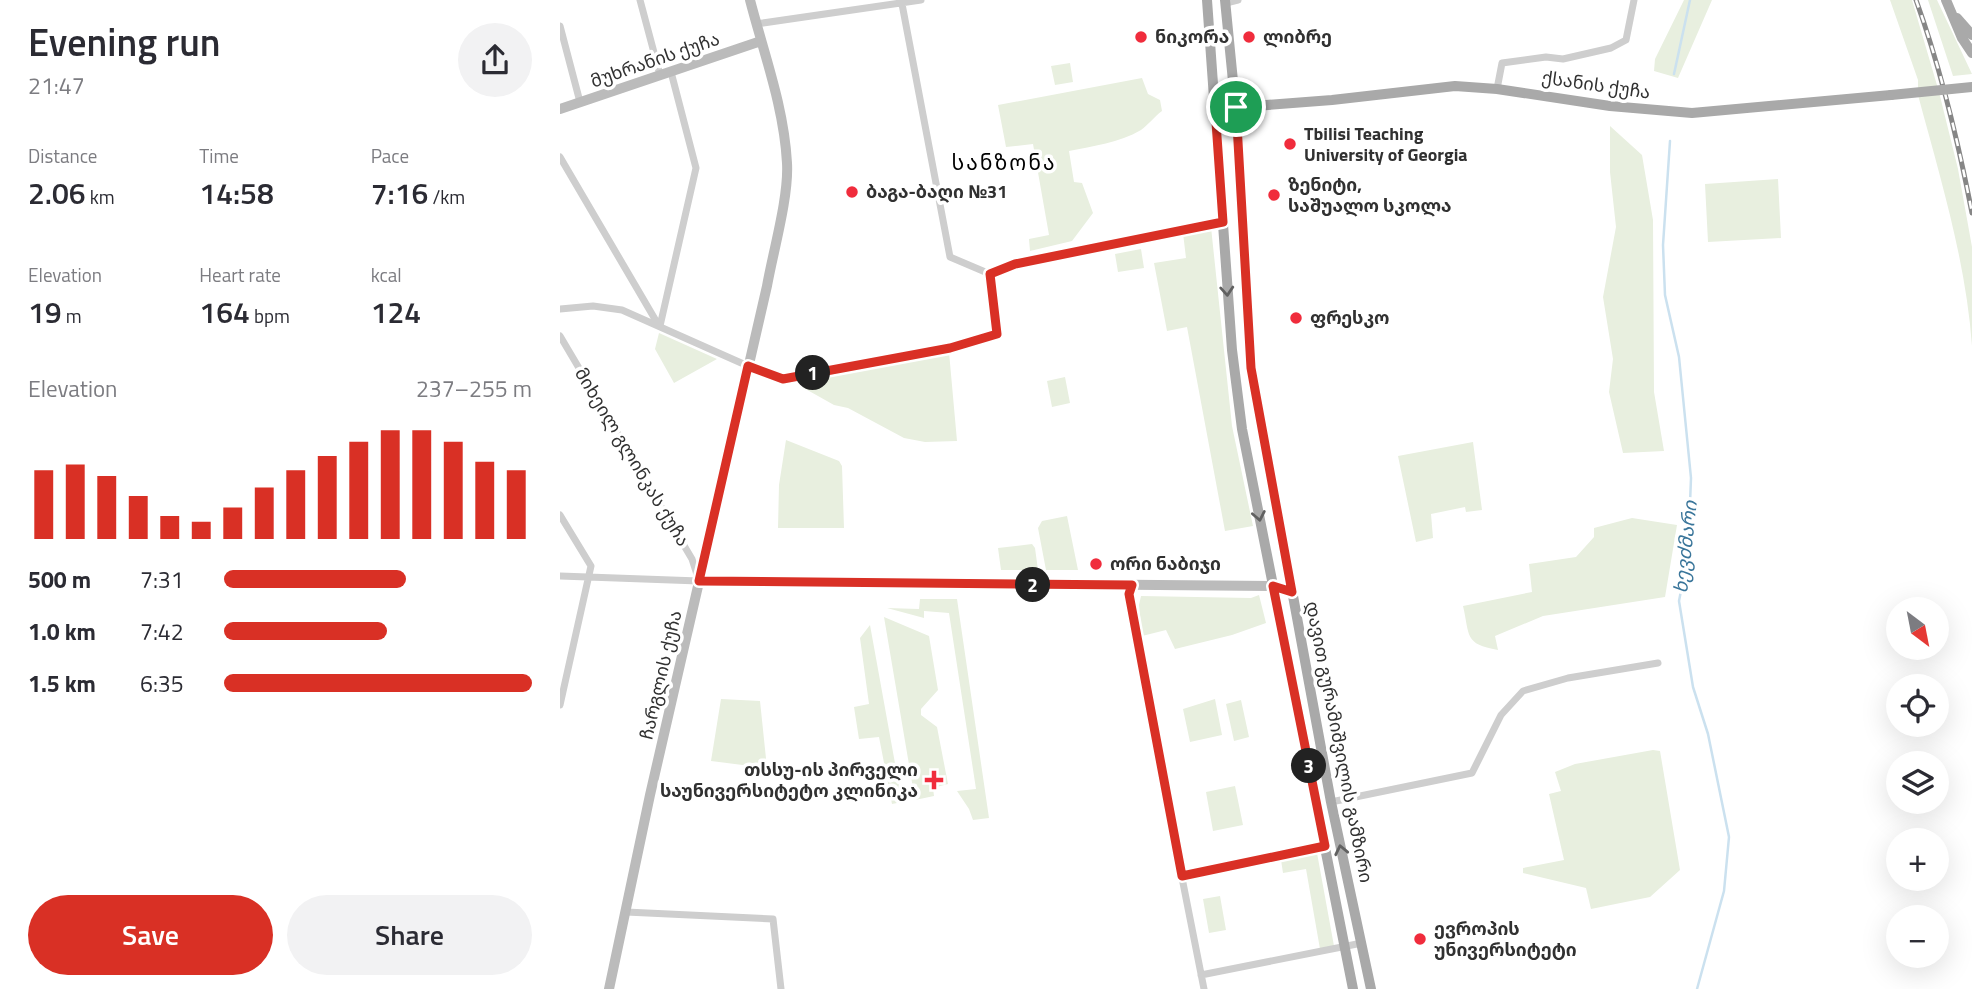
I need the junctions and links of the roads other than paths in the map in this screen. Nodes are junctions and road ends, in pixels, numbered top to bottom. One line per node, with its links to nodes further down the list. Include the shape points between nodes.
1 (640, 0): 16 (street)
2 (750, 0): 10 (street, ჩარგლის ქუჩა)
3 (920, 0): 8 (street)
4 (1207, 0): 21 (main road, დავით გურამიშვილის გამზირი)
5 (1238, 0): 7 (street)
6 (1634, 0): 18 (street, via 1626,40 1563,59 1502,63)
7 (1226, 2): 20 (main road, დავით გურამიშვილის გამზირი)
8 (902, 4): 10 (street); 25 (street, via 950,257)
9 (1948, 5): 12 (main road); 14 (main road)
10 (756, 24): 13 (street, ჩარგლის ქუჩა)
11 (560, 26): 19 (street)
12 (1972, 35)
13 (761, 41): 15 (street, მუხრანის ქუჩა); 29 (street, ჩარგლის ქუჩა, via 783,120 787,169)
14 (1972, 54)
15 (671, 72): 16 (street, მუხრანის ქუჩა); 27 (street, via 696,168)
16 (660, 75): 19 (street, მუხრანის ქუჩა)
17 (1972, 87): 18 (main road, ქსანის ქუჩა, bridge, via 1692,113)
18 (1497, 89): 20 (main road, ქსანის ქუჩა, via 1455,86)
19 (580, 102): 22 (street, მუხრანის ქუჩა)
20 (1236, 107): 21 (main road, ქსანის ქუჩა); 33 (main road, დავით გურამიშვილის გამზირი, via 1251,368)
21 (1215, 108): 24 (main road, დავით გურამიშვილის გამზირი)
22 (560, 109)
23 (560, 157): 27 (street)
24 (1223, 222): 25 (street, via 1015,264); 36 (main road, დავით გურამიშვილის გამზირი, one-way to 36, via 1231,350)
25 (990, 274): 29 (street, via 997,334 950,348 783,379)
26 (560, 309): 27 (street, via 593,306 622,310)
27 (660, 327): 29 (street)
28 (560, 336): 34 (street, მიხეილ გლინკას ქუჩა, via 692,559)
29 (748, 366): 34 (street, ჩარგლის ქუჩა)
30 (560, 515): 32 (street, via 591,566)
31 (560, 576): 32 (street)
32 (589, 576): 34 (street); 39 (street)
33 (1289, 579): 36 (street); 37 (main road, დავით გურამიშვილის გამზირი)
34 (699, 581): 35 (street); 43 (street, ჩარგლის ქუჩა)
35 (1132, 585): 36 (street); 42 (street, via 1129,594)
36 (1273, 586): 37 (street); 41 (main road, დავით გურამიშვილის გამზირი)
37 (1292, 592): 40 (main road, დავით გურამიშვილის გამზირი)
38 (1658, 663): 40 (street, via 1567,678 1523,691 1501,715 1472,773)
39 (560, 705)
40 (1331, 802): 44 (main road, დავით გურამიშვილის გამზირი, one-way to 40)
41 (1325, 846): 42 (street); 45 (main road, დავით გურამიშვილის გამზირი)
42 (1182, 876): 46 (street)
43 (626, 912): 47 (street, ჩარგლის ქუჩა); 48 (street, via 773,919)
44 (1362, 943): 45 (street); 51 (main road, დავით გურამიშვილის გამზირი)
45 (1345, 947): 46 (street); 50 (main road, დავით გურამიშვილის გამზირი)
46 (1201, 975): 49 (street)
47 (609, 989)
48 (782, 989)
49 (1204, 989)
50 (1353, 989)
51 (1371, 989)

